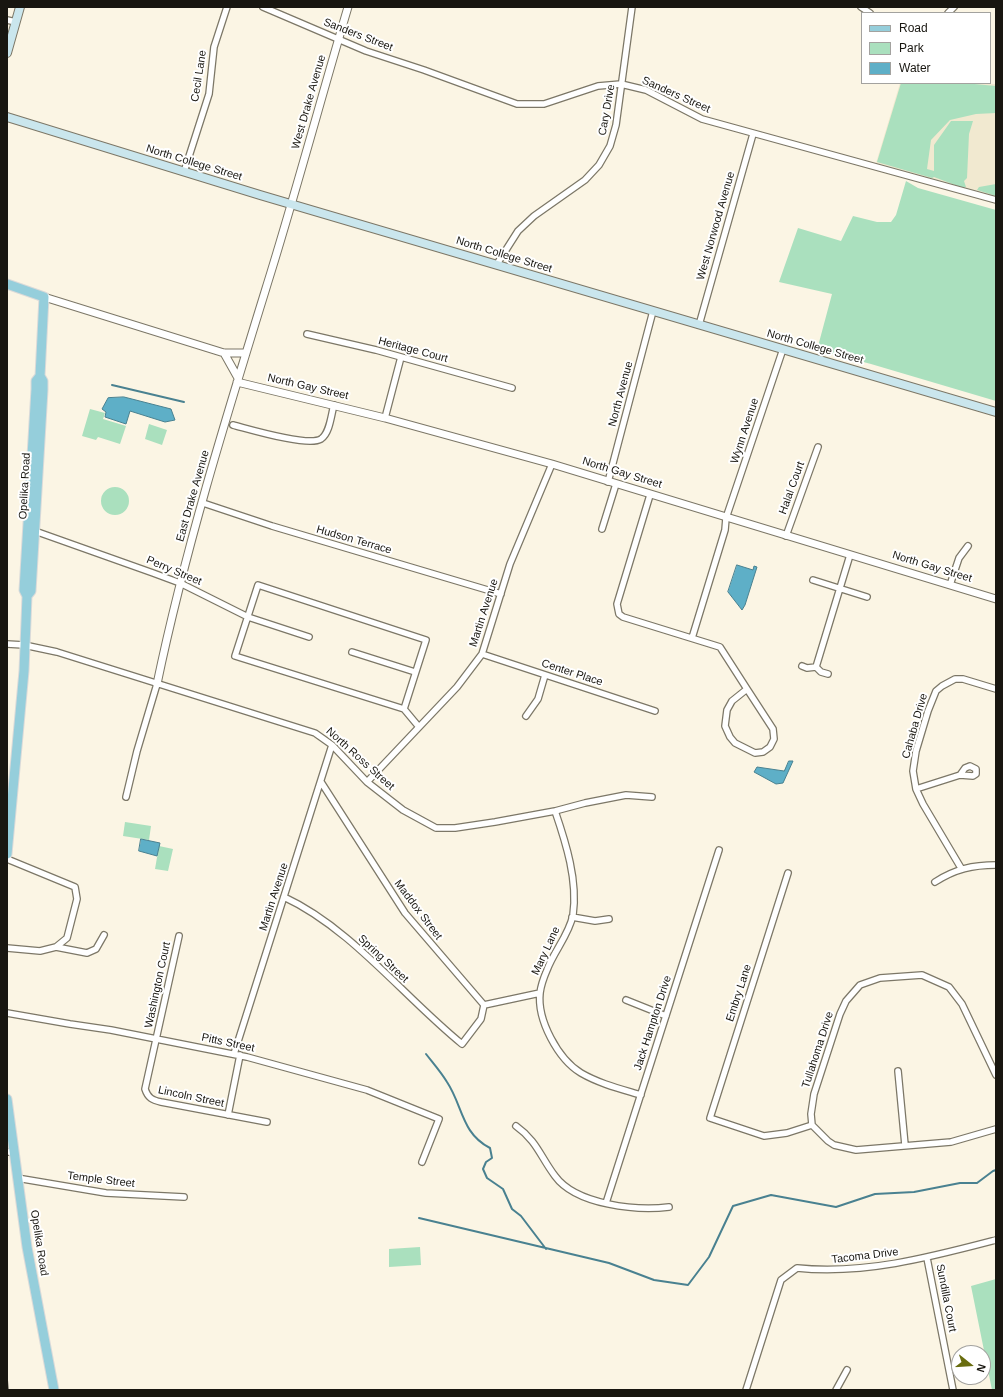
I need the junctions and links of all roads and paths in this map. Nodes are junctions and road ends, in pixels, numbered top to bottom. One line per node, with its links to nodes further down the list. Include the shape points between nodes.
1 (20, 7): 7 (main road)
2 (227, 7): 13 (street, Cecil Lane, via 214,47 209,94)
3 (263, 7): 8 (street, Sanders Street)
4 (348, 7): 8 (street, West Drake Avenue)
5 (632, 7): 10 (street, Cary Drive)
6 (7, 20): 7 (street)
7 (16, 22): 9 (main road)
8 (338, 40): 10 (street, Sanders Street, via 516,104 544,104 598,86); 15 (street, West Drake Avenue)
9 (7, 54)
10 (621, 84): 12 (street, Sanders Street, via 646,90 702,118); 16 (street, Cary Drive, via 616,125 610,146 599,165 585,180 534,216 518,231)
11 (7, 117): 13 (main road, North College Street)
12 (753, 134): 14 (street, Sanders Street); 20 (street, West Norwood Avenue)
13 (184, 172): 15 (main road, North College Street)
14 (996, 200)
15 (290, 204): 16 (main road, North College Street); 24 (street, East Drake Avenue)
16 (497, 264): 19 (main road, North College Street)
17 (7, 284): 18 (main road)
18 (44, 297): 23 (street); 40 (main road, Opelika Road, via 40,376 43,390)
19 (653, 311): 20 (main road, North College Street); 34 (street, North Avenue)
20 (699, 325): 22 (main road, North College Street)
21 (307, 334): 25 (street, Heritage Court)
22 (783, 349): 29 (main road, North College Street); 38 (street, Wynn Avenue)
23 (224, 353): 24 (street); 26 (street)
24 (245, 353): 26 (street, East Drake Avenue)
25 (401, 357): 27 (street, Heritage Court); 30 (street)
26 (237, 380): 28 (street, North Gay Street); 37 (street, East Drake Avenue)
27 (512, 388)
28 (334, 405): 30 (street, North Gay Street); 31 (street, via 326,433 314,442)
29 (996, 412)
30 (385, 418): 33 (street, North Gay Street)
31 (233, 425)
32 (818, 447): 41 (street, Halal Court)
33 (552, 464): 34 (street, North Gay Street); 48 (street, Martin Avenue, via 510,564)
34 (608, 482): 35 (street, North Gay Street)
35 (616, 484): 36 (street, North Gay Street); 39 (street)
36 (650, 495): 38 (street, North Gay Street); 53 (street, via 617,609 623,617)
37 (203, 503): 45 (street, East Drake Avenue); 48 (street, Hudson Terrace)
38 (726, 518): 41 (street, North Gay Street); 53 (street, Wynn Avenue, via 725,530)
39 (602, 529)
40 (31, 530): 45 (street, Perry Street); 55 (main road, Opelika Road, via 31,591 27,596)
41 (786, 536): 43 (street, North Gay Street)
42 (968, 546): 46 (street, via 959,558)
43 (850, 556): 46 (street, North Gay Street); 47 (street)
44 (813, 580): 47 (street)
45 (180, 583): 51 (street, Perry Street); 63 (street, East Drake Avenue)
46 (950, 585): 50 (street, North Gay Street)
47 (840, 589): 49 (street); 59 (street)
48 (501, 594): 57 (street, Martin Avenue)
49 (867, 597)
50 (996, 599)
51 (248, 617): 52 (street, Perry Street); 60 (street, via 258,585 426,640); 66 (street, via 235,656)
52 (309, 637)
53 (692, 638): 64 (street, via 720,647)
54 (7, 644): 55 (street, North Ross Street)
55 (24, 645): 63 (street, North Ross Street, via 57,652); 79 (main road, Opelika Road, via 24,671)
56 (352, 652): 60 (street)
57 (482, 654): 62 (street, Center Place); 69 (street, Martin Avenue, via 458,687)
58 (802, 666): 59 (street)
59 (816, 667): 61 (street)
60 (415, 672): 66 (street)
61 (828, 674)
62 (545, 675): 67 (street, Center Place); 68 (street, via 538,699)
63 (157, 684): 70 (street, North Ross Street, via 302,727 323,736); 75 (street, East Drake Avenue)
64 (747, 689): 64 (street, via 773,729 774,740 763,752 755,753 735,743 725,726 727,710 732,701)
65 (996, 689): 74 (street, Cahaba Drive, via 963,679 948,682 936,691 916,751 913,772)
66 (404, 708): 69 (street)
67 (655, 711)
68 (526, 716)
69 (420, 727): 73 (street, Martin Avenue)
70 (332, 745): 72 (street, Martin Avenue); 73 (street, North Ross Street)
71 (960, 775): 74 (street)
72 (321, 782): 85 (street, Martin Avenue); 94 (street, Maddox Street, via 405,913)
73 (367, 782): 77 (street, North Ross Street, via 403,810 436,828 455,828)
74 (916, 789): 82 (street, Cahaba Drive)
75 (126, 796)
76 (652, 797): 77 (street, North Ross Street, via 626,795)
77 (555, 811): 86 (street, Mary Lane, via 564,838 572,879)
78 (719, 850): 96 (street, Jack Hampton Drive)
79 (7, 854)
80 (7, 859): 90 (street, via 75,887 77,899 67,938)
81 (996, 864): 82 (street)
82 (961, 868): 84 (street)
83 (788, 873): 106 (street, Embry Lane, via 710,1118 764,1136 787,1133)
84 (935, 882)
85 (284, 897): 94 (street, Spring Street, via 303,905 333,926 462,1044 481,1020); 98 (street, Martin Avenue)
86 (572, 917): 87 (street, via 595,921); 92 (street, Mary Lane, via 548,966)
87 (609, 920)
88 (104, 935): 90 (street, via 96,949 87,953)
89 (179, 936): 97 (street, Washington Court)
90 (56, 947): 91 (street, via 40,951)
91 (7, 948)
92 (540, 993): 94 (street); 102 (street, Mary Lane, via 545,1024 553,1043 565,1059 580,1072 599,1082)
93 (626, 1000): 96 (street)
94 (484, 1005)
95 (7, 1013): 97 (street, Pitts Street)
96 (666, 1016): 102 (street, Jack Hampton Drive)
97 (157, 1039): 98 (street, Pitts Street); 104 (street, Lincoln Street, via 145,1089 147,1096 154,1101)
98 (234, 1054): 99 (street, Pitts Street)
99 (240, 1056): 104 (street); 111 (street, Pitts Street, via 367,1090 439,1119)
100 (898, 1071): 109 (street)
101 (996, 1075): 106 (street, Tullahoma Drive, via 962,1004 949,987 922,975 880,978 860,985 846,1001 814,1094)
102 (641, 1095): 114 (street, Jack Hampton Drive)
103 (7, 1099): 110 (main road, Opelika Road)
104 (228, 1115): 105 (street, Lincoln Street)
105 (267, 1122)
106 (812, 1125): 109 (street, via 834,1145 856,1150 877,1150)
107 (516, 1126): 114 (street, via 529,1135 556,1177 569,1190 591,1200)
108 (996, 1129): 109 (street, via 951,1142)
109 (905, 1145)
110 (10, 1152): 112 (main road, Opelika Road)
111 (422, 1162)
112 (17, 1178): 113 (street, Temple Street, via 106,1192); 119 (main road, Opelika Road, via 27,1247)
113 (184, 1197)
114 (606, 1203): 115 (street, via 650,1209)
115 (669, 1207)
116 (996, 1240): 117 (street, Tacoma Drive)
117 (927, 1258): 120 (street, Tacoma Drive, via 855,1269 824,1271 797,1268 781,1280); 122 (street, Sundilla Court)
118 (848, 1370): 121 (street)
119 (54, 1390)
120 (746, 1390)
121 (836, 1390)
122 (953, 1390)

